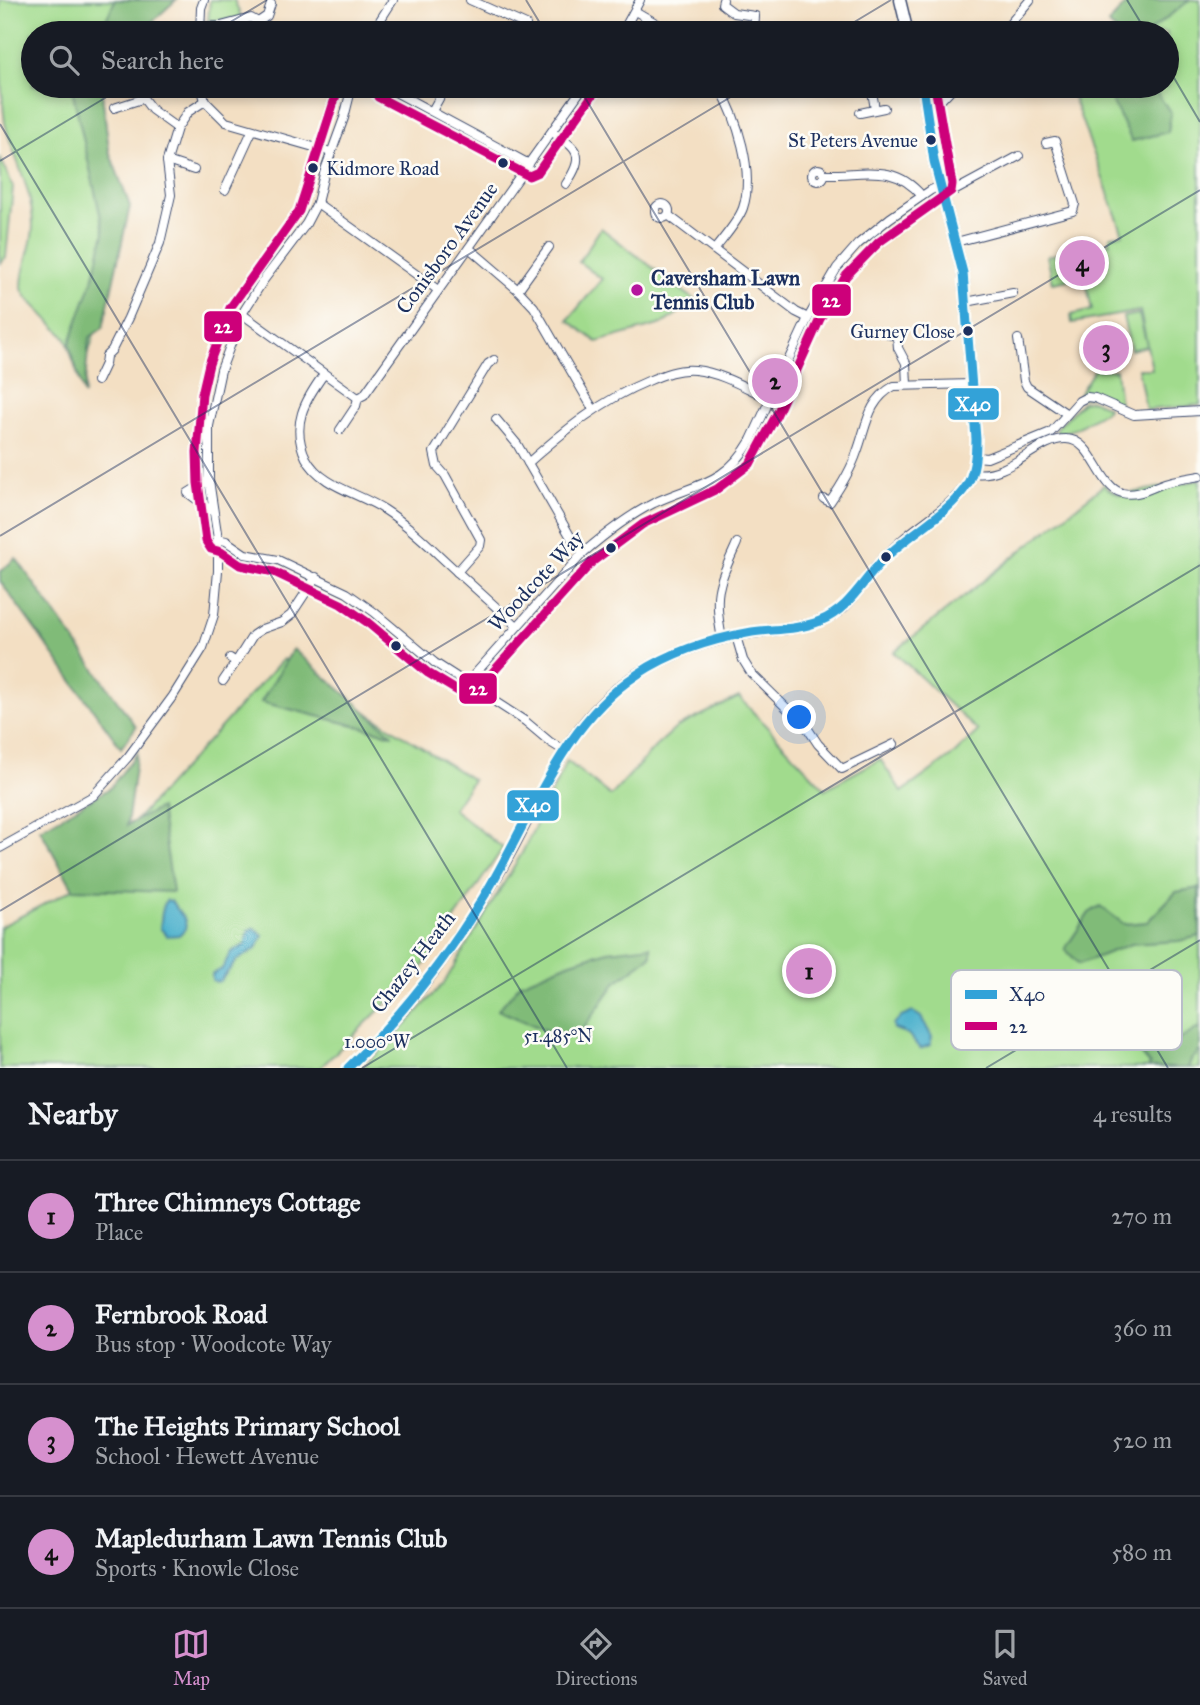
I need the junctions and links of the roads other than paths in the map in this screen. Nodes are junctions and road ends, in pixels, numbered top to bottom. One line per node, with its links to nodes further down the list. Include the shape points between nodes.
1 (204, 0): 10 (street)
2 (393, 0): 14 (street)
3 (470, 0): 15 (street)
4 (639, 0): 9 (street)
5 (723, 0): 18 (street, via 734,13 755,16)
6 (900, 0): 19 (main road)
7 (1031, 0): 20 (street)
8 (271, 4): 13 (street)
9 (635, 11): 16 (street); 17 (street)
10 (201, 21)
11 (240, 21): 12 (street)
12 (256, 21)
13 (260, 21)
14 (380, 21)
15 (517, 21)
16 (629, 21)
17 (652, 21)
18 (755, 21)
19 (905, 21)
20 (1013, 21)
21 (204, 98): 31 (street)
22 (349, 98): 40 (street)
23 (407, 98): 34 (street)
24 (439, 98): 34 (street)
25 (576, 98): 38 (street, Conisboro Avenue)
26 (725, 98): 55 (street, via 736,123 748,177 743,209)
27 (875, 98): 35 (street, via 879,109)
28 (926, 98): 33 (main road)
29 (944, 98): 33 (street)
30 (142, 99): 32 (street); 36 (street)
31 (205, 101): 36 (street, via 188,112); 37 (street, via 226,122)
32 (114, 108)
33 (928, 108): 48 (main road)
34 (432, 111): 43 (street)
35 (860, 113)
36 (177, 128): 42 (street)
37 (252, 131): 40 (street); 47 (street)
38 (552, 132): 43 (street, Conisboro Avenue); 46 (street, via 577,153 576,169)
39 (1054, 141): 52 (street, via 1075,204 1073,211)
40 (331, 152): 50 (street)
41 (1019, 156): 48 (street, Woodcote Way)
42 (167, 161): 44 (street); 66 (street, via 171,195 160,243)
43 (530, 164): 54 (street, Conisboro Avenue)
44 (194, 170)
45 (825, 174): 49 (street, via 888,173 909,181)
46 (566, 184)
47 (225, 190)
48 (942, 191): 49 (street, Woodcote Way); 52 (main road)
49 (922, 196): 61 (street, Woodcote Way, via 858,244 837,268)
50 (317, 203): 56 (street); 60 (street)
51 (668, 215): 55 (street)
52 (956, 242): 59 (main road)
53 (550, 247): 57 (street)
54 (468, 248): 56 (street, Conisboro Avenue); 57 (street)
55 (715, 249): 61 (street)
56 (438, 290): 69 (street, Conisboro Avenue)
57 (518, 290): 71 (street, via 531,304)
58 (1013, 294): 59 (street)
59 (966, 302): 67 (main road)
60 (242, 314): 65 (street); 82 (street, via 221,370 209,426)
61 (808, 318): 70 (street, Woodcote Way)
62 (896, 335): 68 (street, via 906,363)
63 (1018, 339): 73 (street, via 1027,387)
64 (494, 360): 88 (street, via 434,452 481,540)
65 (324, 374): 69 (street); 88 (street, via 306,398 301,415 306,457 327,480 385,510)
66 (97, 381)
67 (972, 384): 68 (street); 78 (main road)
68 (907, 385): 83 (street, via 894,386 875,401 857,454)
69 (358, 398): 75 (street, Conisboro Avenue)
70 (770, 399): 71 (street, via 721,376 692,370 667,373); 87 (street, Woodcote Way, via 742,455 727,470 634,514)
71 (593, 409): 79 (street)
72 (1200, 411): 73 (street, via 1134,415 1091,397)
73 (1067, 414): 76 (street)
74 (496, 419): 79 (street)
75 (340, 430)
76 (1051, 432): 77 (street); 78 (street, via 987,458)
77 (1053, 442): 80 (street, via 989,474); 81 (street, via 1074,440 1113,489 1123,493)
78 (976, 457): 80 (main road)
79 (528, 463): 87 (street)
80 (973, 473): 91 (main road, Chazey Heath, via 959,495 889,553 839,611 802,627)
81 (1200, 476)
82 (209, 480): 84 (street); 84 (street, via 188,493)
83 (830, 502)
84 (212, 511): 85 (street)
85 (218, 539): 89 (street, via 245,554 278,560); 97 (street, via 214,615 203,648 173,696 93,796)
86 (737, 543): 92 (street, via 728,552 719,582 716,603)
87 (583, 553): 90 (street, Woodcote Way)
88 (457, 572): 90 (street)
89 (316, 577): 93 (street, via 291,615 253,635); 94 (street, via 356,600)
90 (517, 626): 94 (street, Woodcote Way)
91 (736, 636): 92 (main road, Chazey Heath); 95 (street, via 751,673 842,769)
92 (722, 639): 96 (main road, Chazey Heath, via 672,655 627,681 606,697)
93 (223, 681)
94 (466, 684): 96 (street)
95 (894, 744)
96 (563, 750): 98 (main road, Chazey Heath, via 459,938 430,979)
97 (0, 848)
98 (348, 1068)

